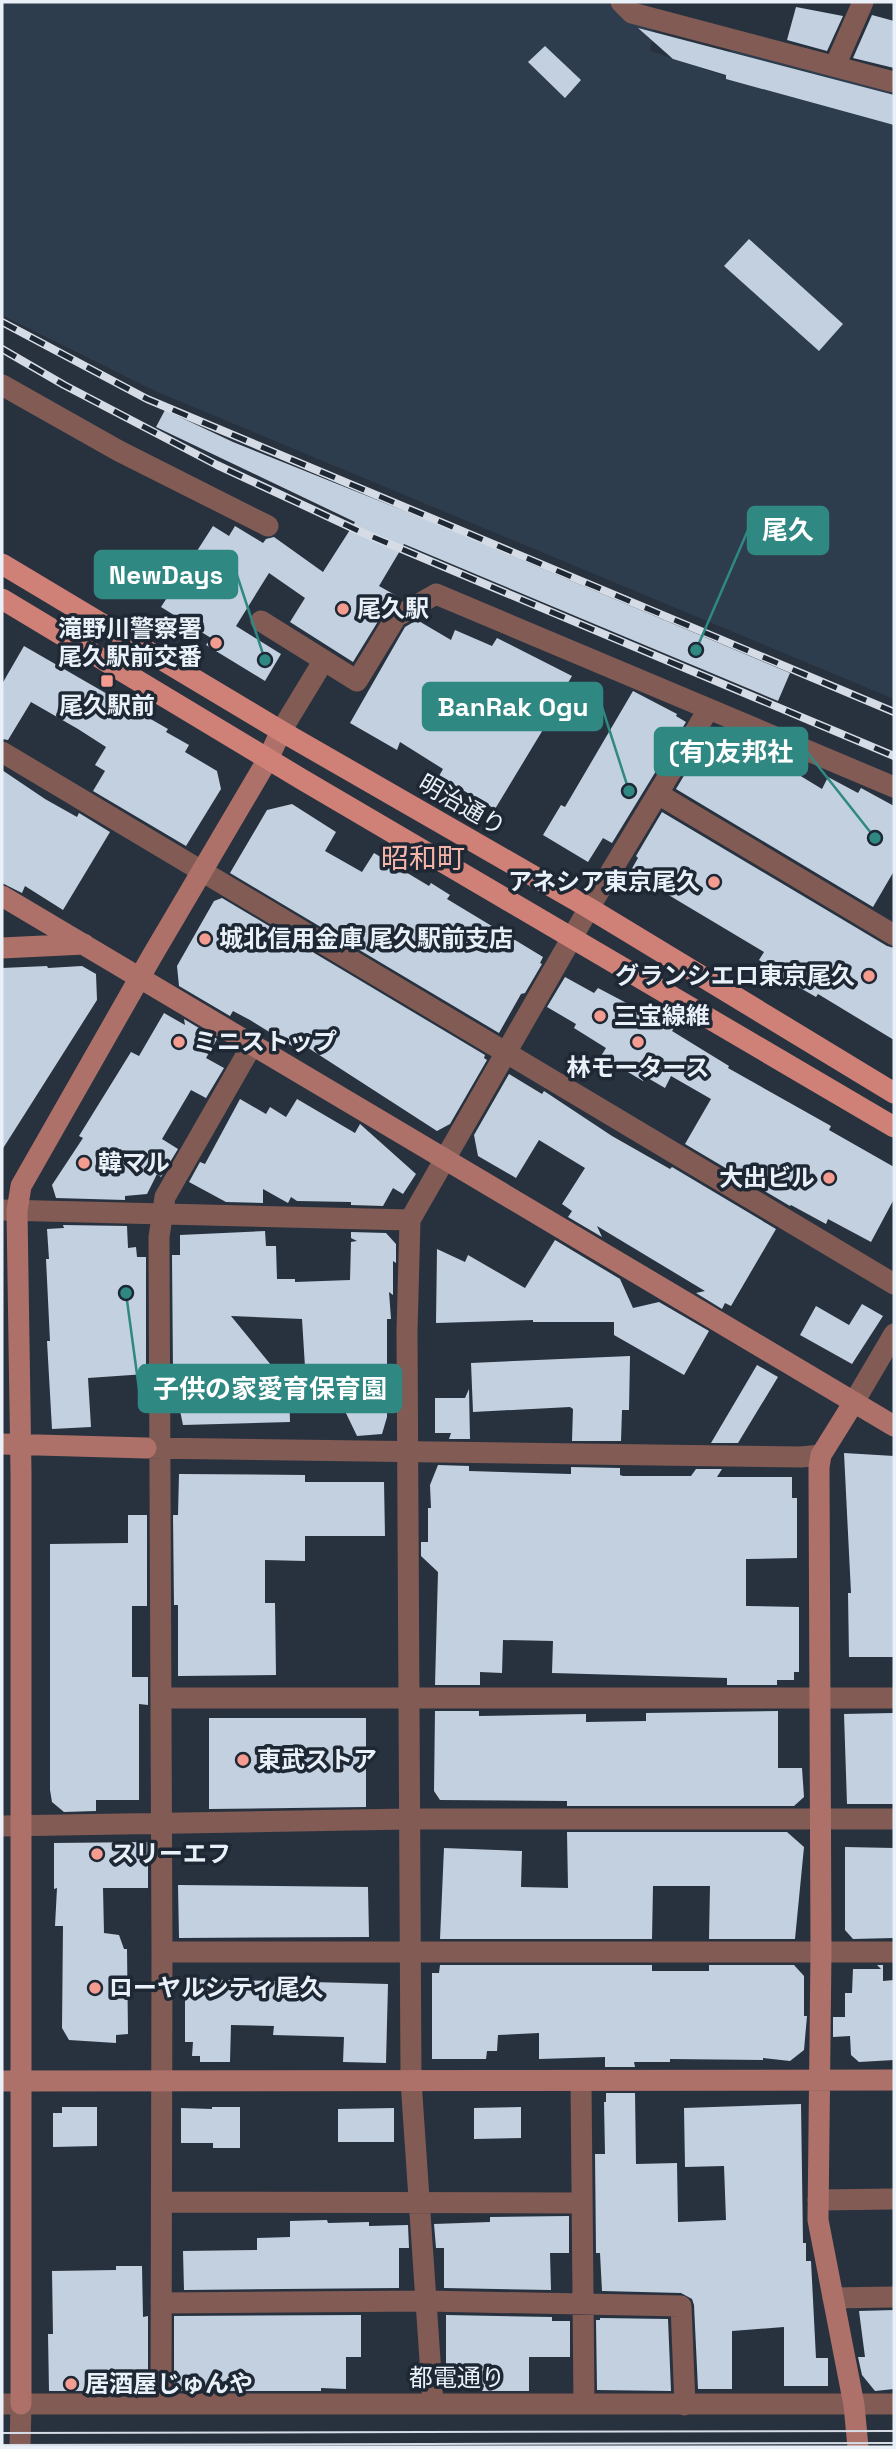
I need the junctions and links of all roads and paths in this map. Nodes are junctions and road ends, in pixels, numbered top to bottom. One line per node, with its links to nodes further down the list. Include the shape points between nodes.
1 (621, 2): 3 (street, via 632,13)
2 (863, 2): 3 (street)
3 (835, 66): 4 (street)
4 (894, 82)
5 (2, 385): 6 (street, via 119,451)
6 (268, 526)
7 (2, 564): 12 (main road, 明治通り)
8 (2, 599): 14 (main road)
9 (261, 621): 10 (street)
10 (324, 660): 11 (street, via 357,681 396,617 436,594); 12 (street)
11 (708, 710): 15 (street); 16 (street)
12 (281, 731): 14 (street); 19 (main road, 明治通り)
13 (2, 752): 17 (street)
14 (268, 759): 17 (street); 21 (main road)
15 (894, 787)
16 (658, 794): 19 (street); 20 (street)
17 (202, 873): 24 (street); 26 (street)
18 (2, 896): 22 (street)
19 (589, 908): 21 (street); 27 (main road, 明治通り)
20 (894, 935)
21 (572, 937): 26 (street); 28 (main road)
22 (84, 944): 23 (street); 24 (street)
23 (2, 948)
24 (139, 978): 25 (street); 30 (street)
25 (252, 1045): 29 (street); 31 (street, via 165,1197)
26 (506, 1052): 29 (street); 33 (street)
27 (894, 1093)
28 (894, 1127)
29 (447, 1158): 32 (street); 35 (street)
30 (9, 1210): 31 (street); 37 (street)
31 (162, 1214): 32 (street); 38 (street)
32 (410, 1220): 39 (street)
33 (894, 1284)
34 (894, 1334): 35 (street)
35 (854, 1402): 36 (street); 40 (street)
36 (894, 1426)
37 (11, 1445): 38 (street); 49 (street)
38 (153, 1448): 39 (street); 41 (street)
39 (408, 1451): 40 (street); 44 (street)
40 (821, 1455): 42 (street)
41 (161, 1698): 44 (street); 48 (street)
42 (821, 1698): 43 (street); 44 (street); 46 (street)
43 (894, 1698)
44 (409, 1699): 45 (street)
45 (409, 1819): 46 (street); 48 (street); 51 (street)
46 (821, 1819): 47 (street); 52 (street)
47 (894, 1819)
48 (162, 1823): 49 (street); 50 (street)
49 (11, 1826): 56 (street)
50 (162, 1952): 51 (street); 59 (street)
51 (410, 1952): 52 (street); 57 (street)
52 (821, 1952): 53 (street); 54 (street)
53 (894, 1952)
54 (820, 2080): 55 (street); 58 (street); 61 (street)
55 (894, 2080)
56 (11, 2081): 59 (street); 70 (street)
57 (411, 2081): 58 (street); 59 (street); 63 (street)
58 (581, 2081): 64 (street)
59 (162, 2082): 62 (street)
60 (894, 2199): 61 (street)
61 (818, 2200): 66 (street)
62 (162, 2202): 63 (street); 68 (street)
63 (419, 2202): 64 (street); 67 (street)
64 (582, 2203): 69 (street)
65 (894, 2297): 66 (street)
66 (833, 2298): 76 (street)
67 (426, 2301): 68 (street); 69 (street); 72 (street)
68 (161, 2303): 71 (street)
69 (583, 2305): 73 (street); 74 (street, via 681,2306)
70 (11, 2404): 71 (street, 都電通り); 77 (street)
71 (161, 2404): 72 (street, 都電通り)
72 (433, 2404): 73 (street, 都電通り)
73 (584, 2404): 74 (street, 都電通り)
74 (685, 2404): 76 (street, 都電通り)
75 (894, 2404): 76 (street, 都電通り)
76 (854, 2405): 78 (street)
77 (20, 2447)
78 (858, 2447)

